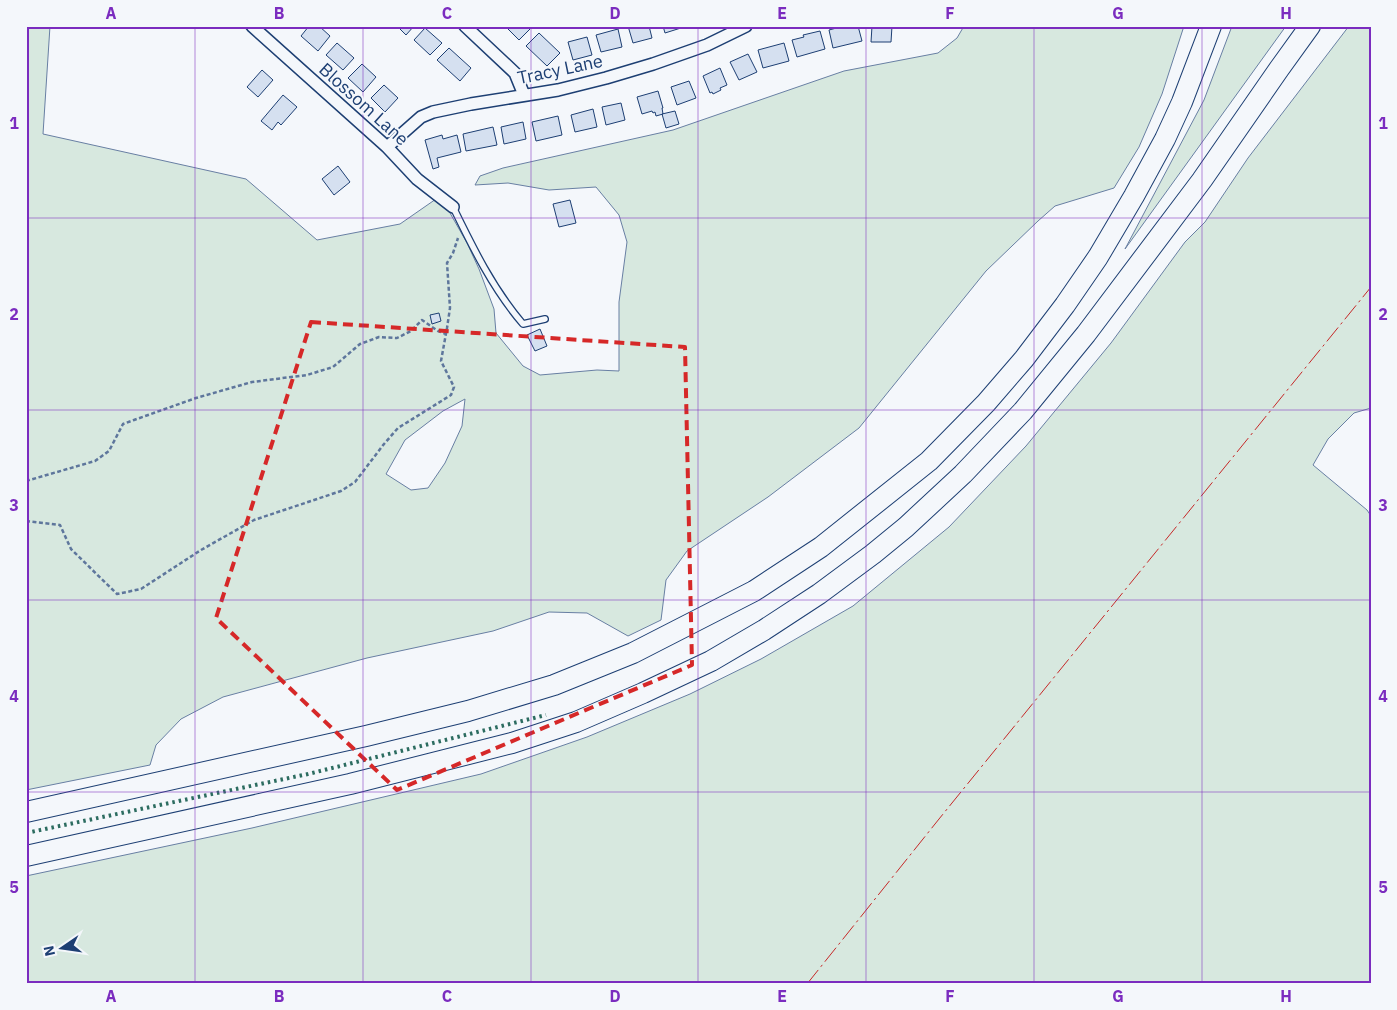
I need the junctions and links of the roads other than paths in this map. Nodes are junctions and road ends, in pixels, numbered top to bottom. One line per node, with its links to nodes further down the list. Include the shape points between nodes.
1 (252, 26): 9 (street, Blossom Lane)
2 (465, 26): 8 (street, via 516,73)
3 (746, 26): 8 (street, Tracy Lane, via 654,64 575,86)
4 (1211, 26): 12 (highway, via 1161,146 1103,249 1065,305 986,403 935,454 821,547 754,591 633,653 554,685 468,711 366,736)
5 (1310, 26): 7 (highway)
6 (1325, 26): 7 (highway)
7 (1279, 69): 13 (highway, via 1196,188 1086,334 1023,411 906,527 819,594 764,630 643,693 576,722 512,743 350,784)
8 (524, 95): 9 (street, Tracy Lane, via 433,112 420,117)
9 (387, 147): 10 (street, Blossom Lane, via 417,179)
10 (452, 207): 11 (lane, via 482,264 523,324)
11 (545, 319)
12 (26, 812)
13 (26, 856)

